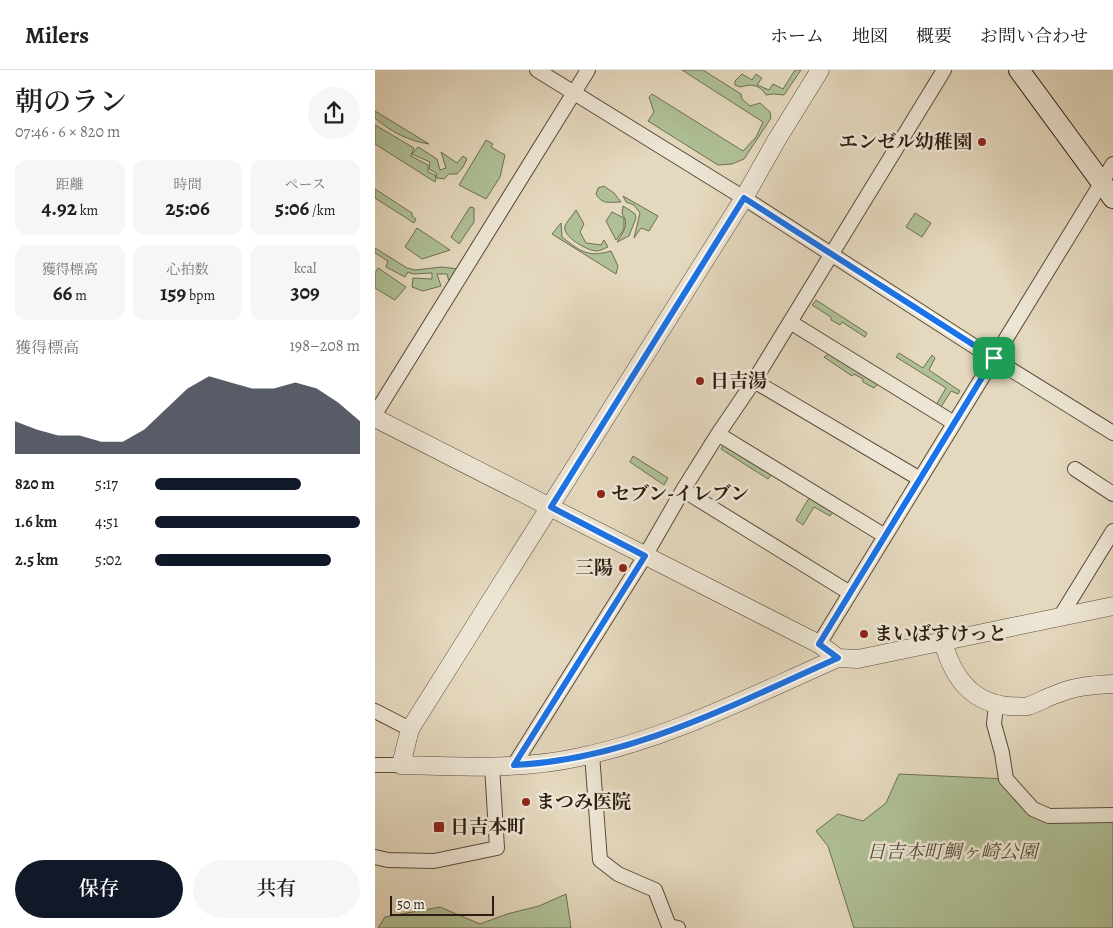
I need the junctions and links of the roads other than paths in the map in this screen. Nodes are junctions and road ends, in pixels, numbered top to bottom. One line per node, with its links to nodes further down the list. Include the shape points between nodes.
1 (537, 70): 7 (street)
2 (588, 70): 7 (street)
3 (820, 70): 9 (street)
4 (944, 70): 10 (street)
5 (1019, 70): 8 (main road)
6 (1036, 70): 8 (main road)
7 (574, 93): 9 (street); 14 (street)
8 (1110, 178): 12 (street)
9 (744, 198): 10 (street); 22 (street)
10 (831, 255): 11 (street); 12 (street)
11 (790, 322): 13 (street); 15 (street)
12 (994, 358): 15 (street); 16 (street)
13 (754, 381): 17 (street); 19 (street)
14 (375, 416): 22 (street)
15 (954, 423): 19 (street)
16 (1113, 433)
17 (718, 434): 20 (street); 24 (street)
18 (1075, 469): 21 (street)
19 (920, 479): 24 (street)
20 (683, 490): 25 (street); 26 (street)
21 (1113, 494)
22 (551, 507): 25 (street); 35 (street)
23 (1113, 531): 28 (street)
24 (885, 536): 26 (street)
25 (645, 556): 30 (street); 39 (street)
26 (850, 593): 30 (street)
27 (1113, 606): 28 (street)
28 (1060, 617): 29 (street)
29 (943, 641): 31 (street, via 858,659); 33 (street, via 959,679 974,694)
30 (819, 644): 31 (street)
31 (838, 658): 36 (street, via 679,728 628,746)
32 (1113, 684): 33 (street, via 1083,686 1027,706)
33 (997, 705): 41 (street, via 994,724 1006,778 1033,809 1049,816)
34 (375, 711): 35 (street)
35 (410, 729): 38 (street)
36 (592, 754): 39 (street); 43 (street, via 600,860 618,874 655,890 669,926)
37 (375, 765): 38 (street)
38 (401, 765): 40 (street)
39 (514, 765): 40 (street)
40 (492, 766): 42 (street, via 497,848 434,861)
41 (1113, 815)
42 (375, 857)
43 (678, 928)

